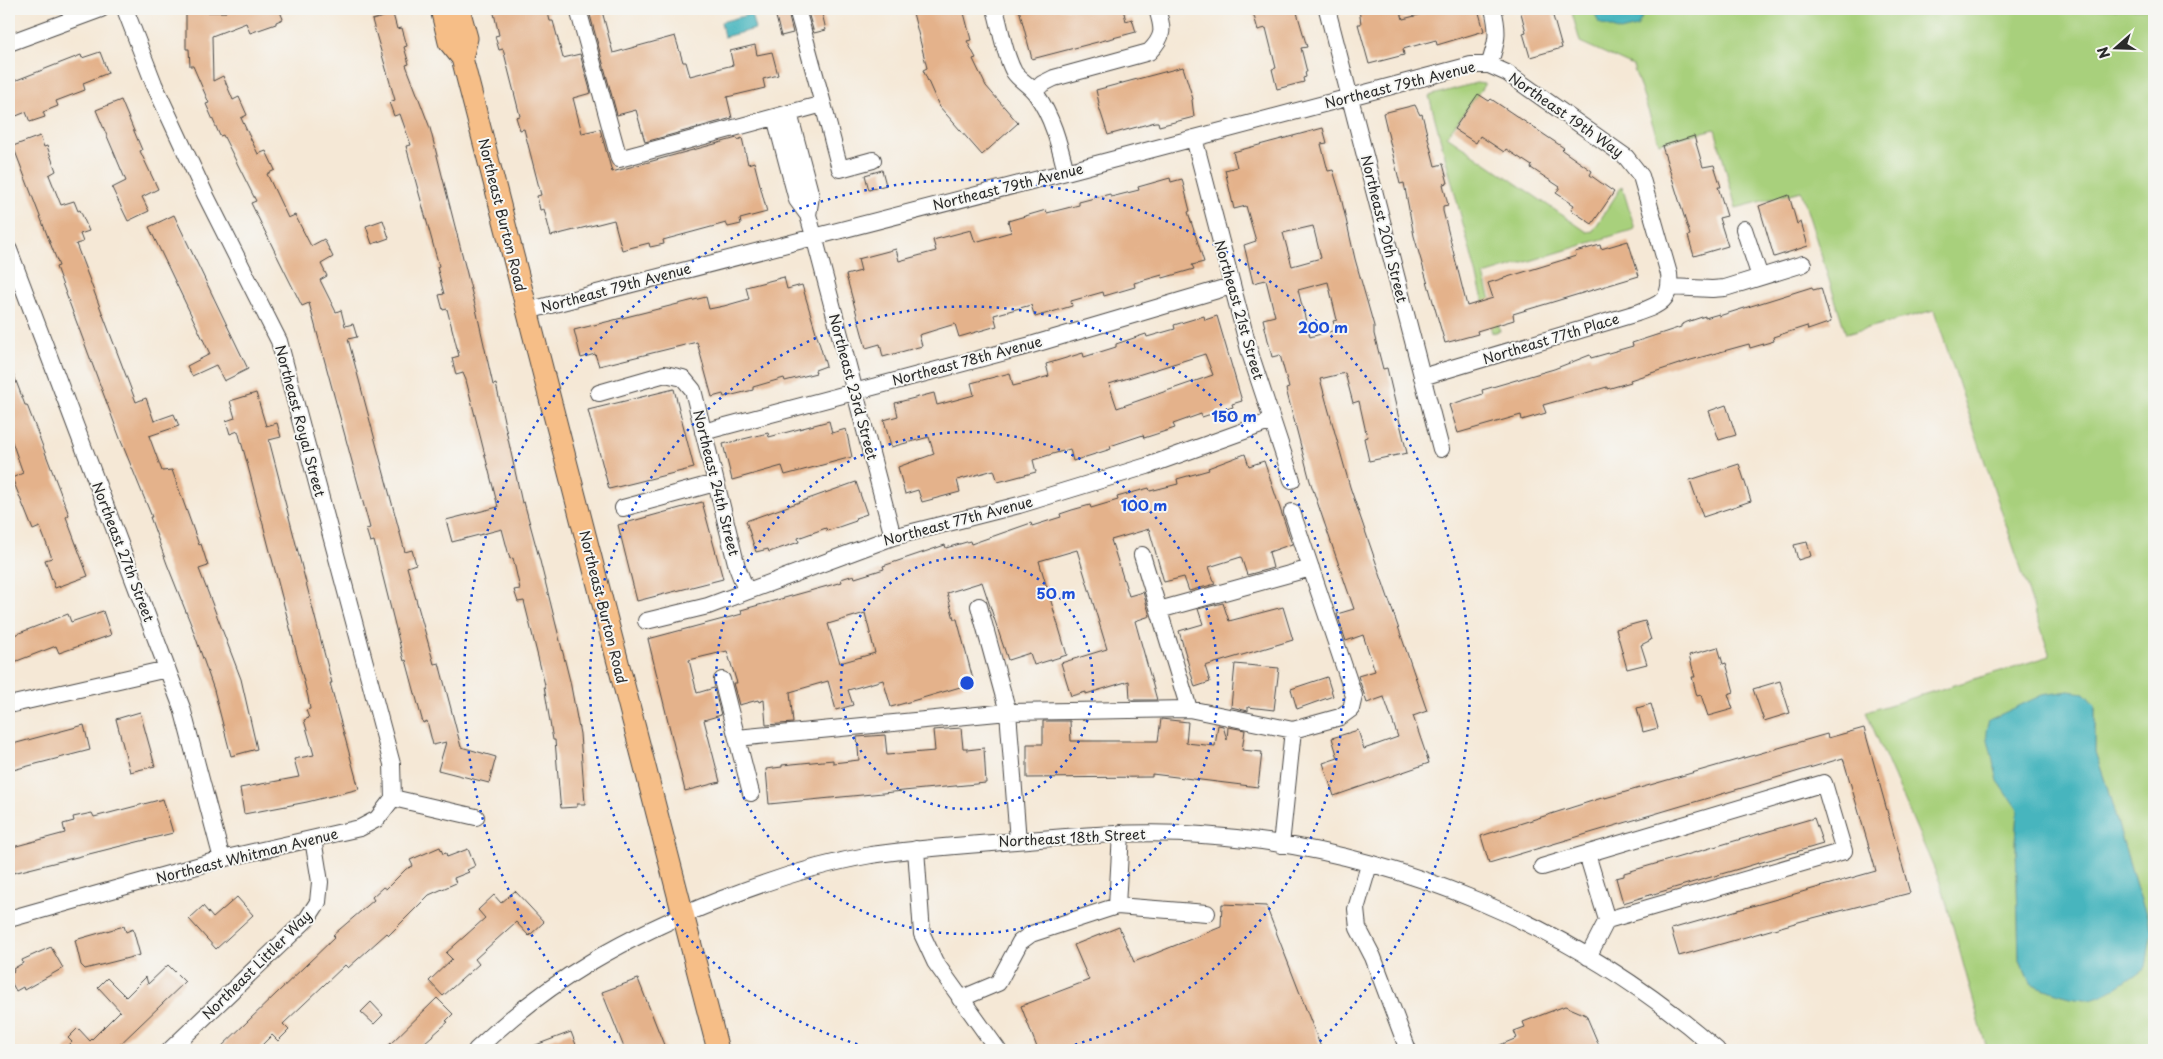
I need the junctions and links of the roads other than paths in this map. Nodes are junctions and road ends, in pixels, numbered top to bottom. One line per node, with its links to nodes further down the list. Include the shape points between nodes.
1 (101, 9): 11 (street)
2 (125, 9): 54 (street, Northeast Royal Street, via 204,194 279,341 392,764)
3 (441, 9): 12 (main road, Northeast Burton Road, via 449,42)
4 (460, 9): 12 (main road, Northeast Burton Road, via 467,38)
5 (578, 9): 17 (street, via 619,159)
6 (797, 9): 16 (street)
7 (996, 9): 14 (street, via 1007,55 1015,73)
8 (1157, 9): 14 (street, via 1162,27 1160,41 1149,52 1054,78)
9 (1327, 9): 15 (street, Northeast 20th Street)
10 (1493, 9): 13 (street, via 1497,42)
11 (9, 43)
12 (462, 58): 28 (main road, Northeast Burton Road)
13 (1489, 65): 15 (street, Northeast 79th Avenue, via 1472,64); 27 (street, Northeast 19th Way, via 1507,73 1626,157 1641,176)
14 (1034, 91): 20 (street, via 1057,136)
15 (1350, 97): 18 (street, Northeast 79th Avenue); 29 (street, Northeast 20th Street)
16 (823, 104): 17 (street); 19 (street, via 840,169)
17 (782, 115): 22 (street, Northeast 23rd Street, via 797,200 808,215)
18 (1194, 138): 20 (street, Northeast 79th Avenue); 26 (street, Northeast 21st Street)
19 (872, 160)
20 (1066, 172): 22 (street, Northeast 79th Avenue)
21 (1744, 229): 25 (street)
22 (814, 236): 28 (street, Northeast 79th Avenue); 30 (street, Northeast 23rd Street)
23 (9, 250): 46 (street, Northeast 27th Street)
24 (1804, 264): 25 (street)
25 (1760, 277): 27 (street, via 1718,289)
26 (1231, 286): 30 (street, Northeast 78th Avenue, via 1031,345); 32 (street, Northeast 21st Street)
27 (1670, 287): 29 (street, Northeast 77th Place, via 1666,299 1644,310)
28 (527, 311): 67 (main road, Northeast Burton Road)
29 (1422, 377): 34 (street, Northeast 20th Street)
30 (854, 391): 33 (street, Northeast 78th Avenue); 39 (street, Northeast 23rd Street)
31 (599, 393): 33 (street, Northeast 24th Street, via 665,374 683,378 693,390)
32 (1272, 421): 35 (street, Northeast 21st Street); 39 (street, Northeast 77th Avenue, via 1147,466 1019,505)
33 (703, 432): 36 (street, Northeast 24th Street)
34 (1441, 449)
35 (1292, 480)
36 (716, 483): 37 (street); 42 (street, Northeast 24th Street)
37 (623, 508)
38 (1292, 512): 41 (street)
39 (892, 537): 42 (street, Northeast 77th Avenue)
40 (1142, 555): 44 (street)
41 (1311, 568): 44 (street); 51 (street, via 1354,702 1351,709 1340,717)
42 (746, 590): 45 (street, Northeast 77th Avenue, via 708,606)
43 (979, 606): 50 (street)
44 (1159, 610): 49 (street)
45 (646, 621)
46 (167, 670): 48 (street); 62 (street, Northeast 27th Street, via 182,708)
47 (722, 680): 52 (street)
48 (9, 705)
49 (1189, 709): 50 (street); 51 (street)
50 (1008, 712): 52 (street); 58 (street)
51 (1293, 730): 59 (street)
52 (737, 738): 53 (street)
53 (751, 793)
54 (393, 798): 55 (street); 57 (street, Northeast Whitman Avenue, via 378,819 369,824)
55 (476, 817)
56 (1121, 833): 58 (street, Northeast 18th Street); 59 (street, Northeast 18th Street, via 1202,835); 65 (street)
57 (314, 840): 62 (street, Northeast Whitman Avenue); 72 (street, Northeast Littler Way, via 320,882 318,902 307,919)
58 (1018, 841): 60 (street, Northeast 18th Street)
59 (1281, 845): 63 (street, Northeast 18th Street)
60 (916, 849): 67 (street, Northeast 18th Street, via 817,867 754,886); 71 (street, via 922,934 935,962)
61 (1587, 854): 64 (street); 69 (street); 69 (street, via 1824,784 1830,801 1844,851)
62 (222, 859): 68 (street, Northeast Whitman Avenue)
63 (1370, 865): 70 (street, Northeast 18th Street, via 1462,895); 76 (street, via 1356,909 1358,928 1373,957)
64 (1542, 867)
65 (1117, 906): 66 (street); 71 (street, via 1031,934 1020,942 998,983)
66 (1207, 913)
67 (684, 914): 73 (street, via 642,932 581,967 532,1000); 74 (main road, Northeast Burton Road)
68 (9, 919)
69 (1607, 920): 70 (street)
70 (1588, 957): 77 (street, Northeast 18th Street, via 1637,987)
71 (960, 999): 75 (street)
72 (170, 1050)
73 (476, 1050)
74 (718, 1050)
75 (998, 1050)
76 (1408, 1050)
77 (1717, 1050)

